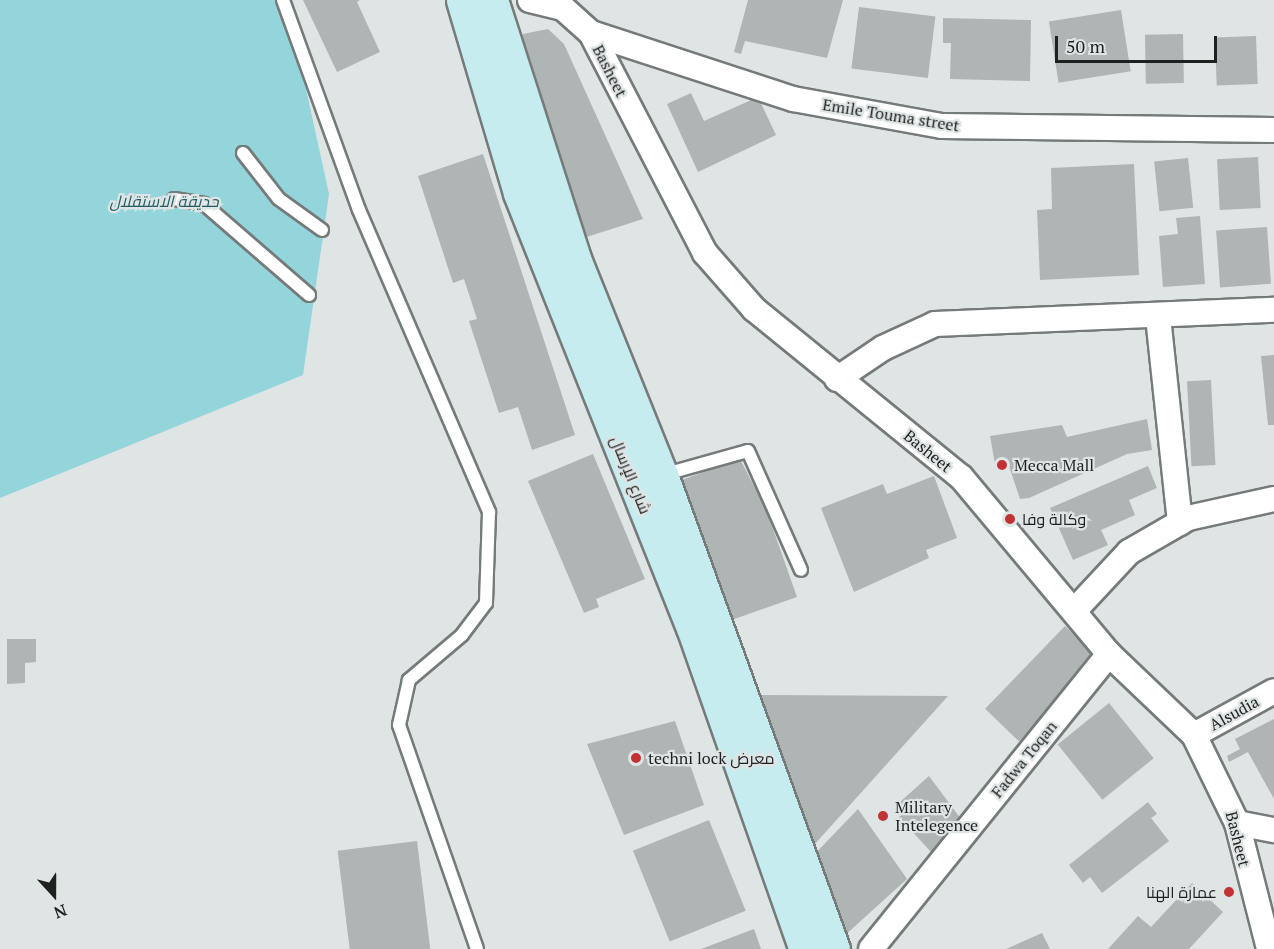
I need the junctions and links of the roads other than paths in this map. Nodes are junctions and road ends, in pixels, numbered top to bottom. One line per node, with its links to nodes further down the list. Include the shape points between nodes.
1 (282, 0): 27 (lane, via 359,210 489,512 486,603 462,635 409,680 399,725)
2 (463, 0): 28 (main road, شارع الإرسال, via 520,194 693,627)
3 (490, 0): 7 (main road, شارع الإرسال)
4 (530, 0): 5 (street, Basheet)
5 (559, 4): 6 (street, Basheet); 7 (street, via 518,14)
6 (591, 33): 8 (street, Emile Touma street, via 793,99 942,126); 15 (street, Basheet, via 705,253 754,309)
7 (503, 40): 16 (main road, شارع الإرسال, via 574,259)
8 (1274, 130)
9 (243, 153): 11 (lane, via 279,199)
10 (174, 199): 12 (lane, via 204,204)
11 (322, 230)
12 (309, 295)
13 (1274, 310): 14 (street)
14 (1158, 317): 15 (street, via 988,318 935,324 883,348); 18 (street)
15 (837, 379): 20 (street, Basheet, via 961,477)
16 (661, 475): 19 (lane, via 748,451); 29 (main road, شارع الإرسال)
17 (1274, 499): 18 (street)
18 (1180, 523): 20 (street, via 1129,552)
19 (801, 570)
20 (1074, 611): 21 (street, Basheet)
21 (1109, 654): 23 (street, Basheet); 30 (street, Fadwa Toqan)
22 (1274, 691): 23 (street, Alsudia)
23 (1194, 735): 24 (street, Basheet)
24 (1237, 823): 25 (street); 26 (street, Basheet)
25 (1274, 830)
26 (1270, 942)
27 (477, 949)
28 (806, 949)
29 (833, 949)
30 (871, 949)

